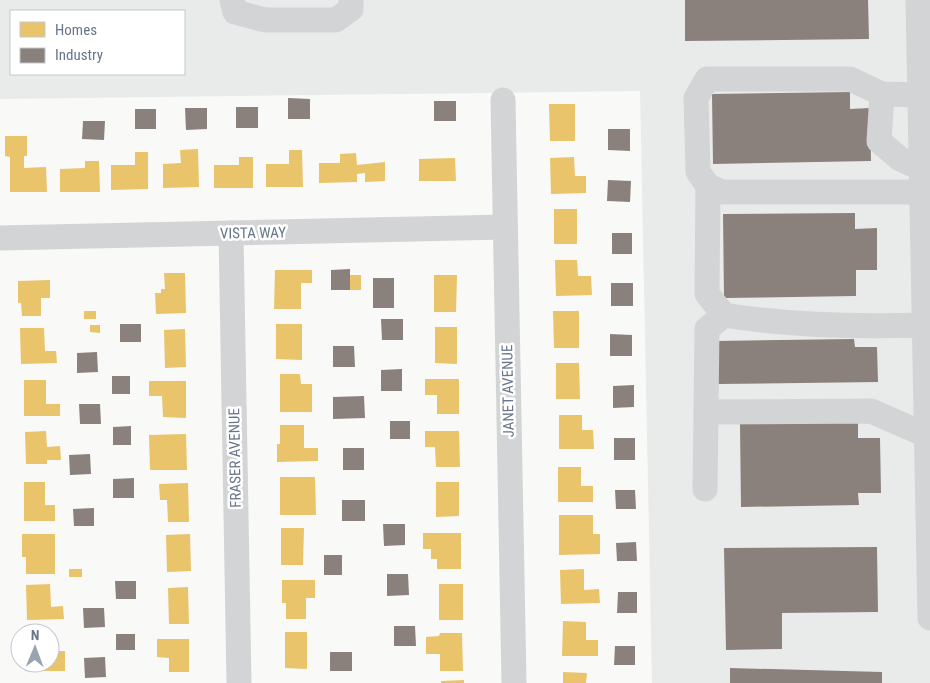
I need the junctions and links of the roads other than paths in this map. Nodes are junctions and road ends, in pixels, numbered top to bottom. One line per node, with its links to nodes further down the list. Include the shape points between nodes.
1 (232, 0): 2 (street, via 235,12 265,20 336,20 351,9)
2 (351, 0)
3 (922, 4): 5 (street)
4 (882, 94): 5 (street); 8 (street, via 879,141 900,159); 9 (street, via 850,79 707,79 696,98 698,172)
5 (920, 95): 7 (street)
6 (503, 100): 11 (street, JANET AVENUE)
7 (925, 124): 8 (street)
8 (922, 168): 10 (street)
9 (708, 186): 10 (street, via 722,192); 15 (street, via 707,294)
10 (922, 192): 13 (street)
11 (505, 227): 12 (street, VISTA WAY); 23 (street, JANET AVENUE)
12 (231, 233): 14 (street, VISTA WAY); 22 (street, FRASER AVENUE)
13 (926, 237): 16 (street)
14 (0, 238)
15 (724, 315): 16 (street, via 857,326); 17 (street, via 707,329)
16 (926, 340): 18 (street)
17 (706, 412): 18 (street, via 870,411); 19 (street)
18 (926, 434): 20 (street)
19 (706, 489)
20 (930, 599): 21 (street)
21 (930, 618)
22 (239, 683)
23 (514, 683)

